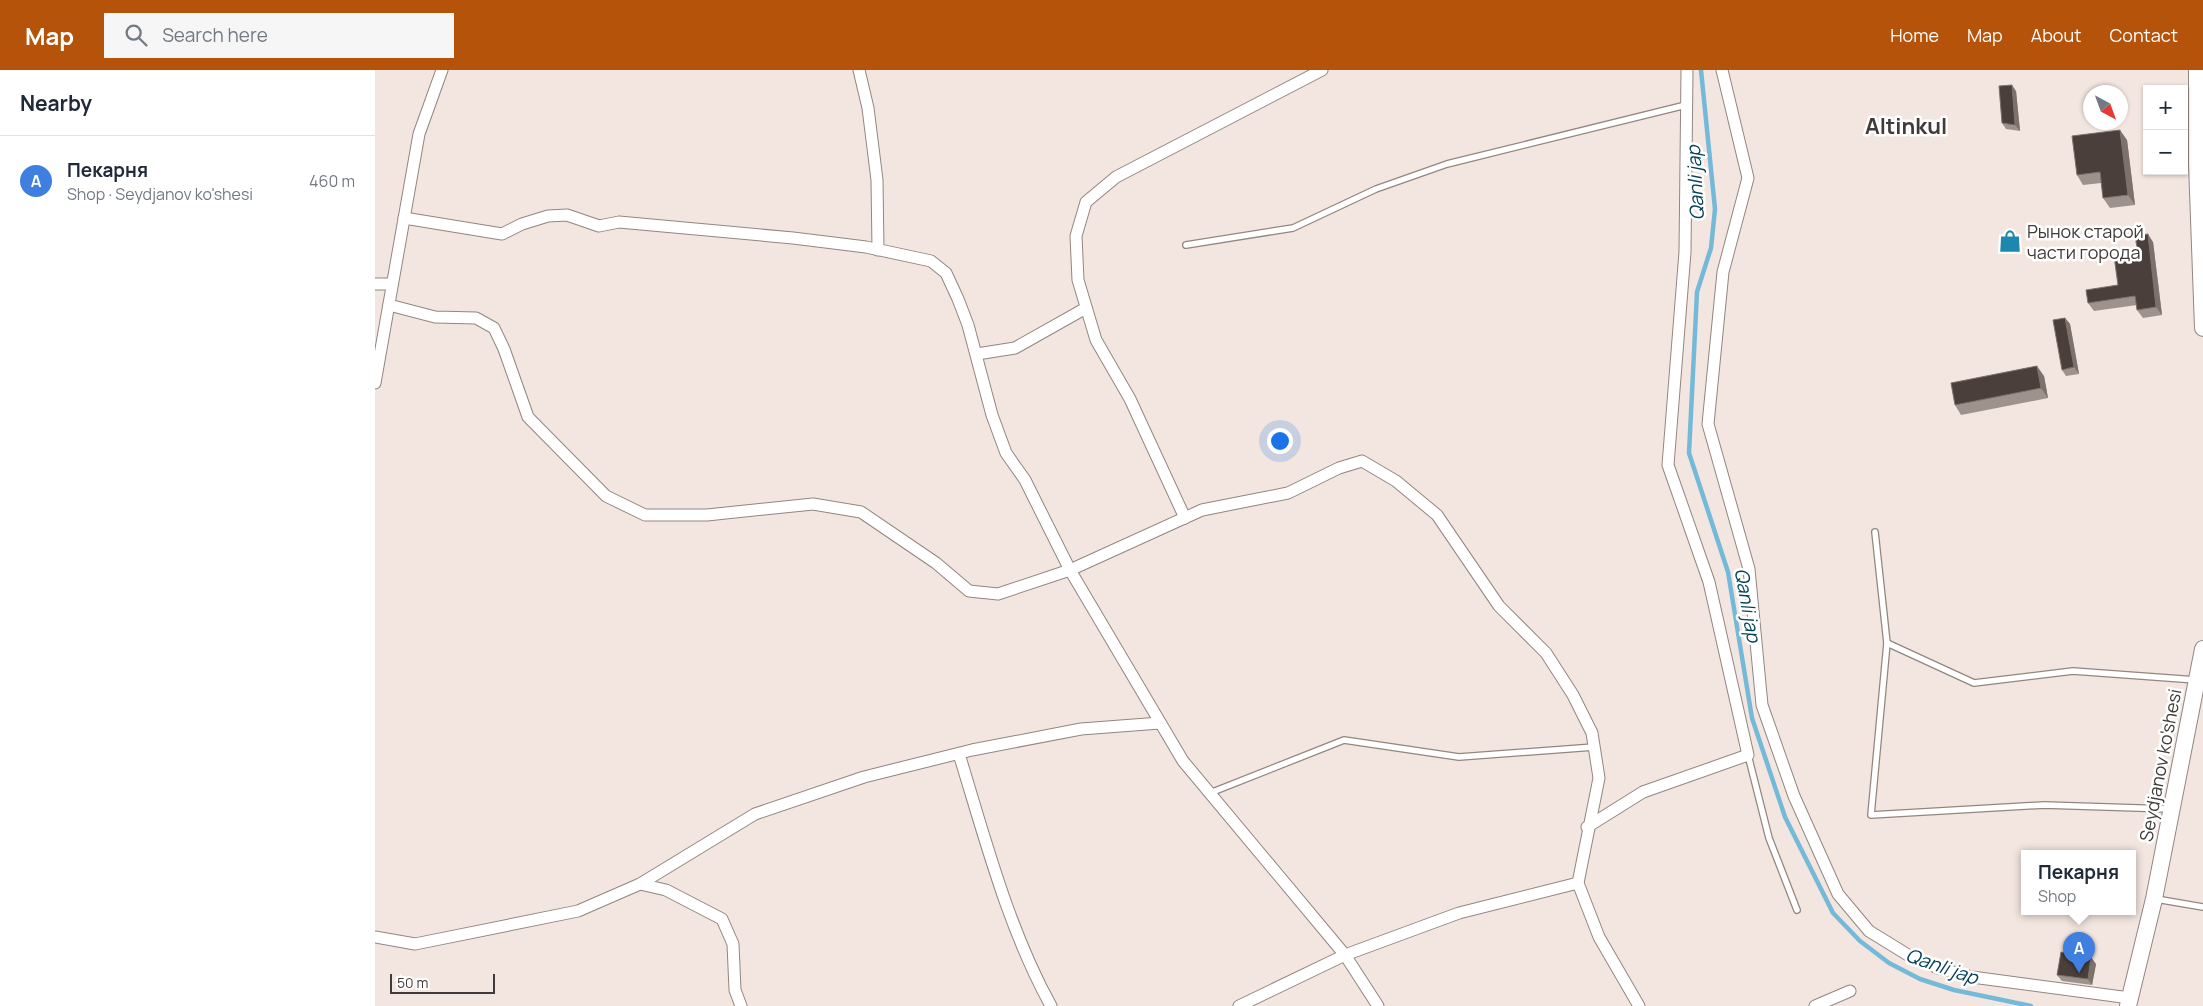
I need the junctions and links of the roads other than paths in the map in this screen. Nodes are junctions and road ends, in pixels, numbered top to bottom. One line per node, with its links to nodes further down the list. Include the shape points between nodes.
1 (442, 70): 9 (street, via 419,134)
2 (859, 70): 11 (street, via 868,108 877,180)
3 (1322, 70): 16 (street, via 1116,177 1086,202 1076,236 1078,280)
4 (1687, 70): 7 (street)
5 (1722, 70): 41 (street, via 1748,178 1723,272 1707,424 1749,569 1762,705 1798,805 1838,894 1869,932 1937,968 1972,977)
6 (2197, 70): 8 (main road)
7 (1686, 105): 10 (lane, via 1447,164 1376,189 1293,228); 29 (street, via 1685,252 1668,465 1709,582)
8 (2200, 164): 14 (main road)
9 (404, 218): 11 (street, via 502,234 548,216 567,215 599,226 619,222 793,238); 13 (street)
10 (1186, 245)
11 (878, 250): 18 (street, via 931,261 946,273 959,299)
12 (375, 284): 13 (street)
13 (393, 284): 15 (street)
14 (2202, 296): 17 (main road)
15 (389, 304): 19 (street); 22 (street, via 435,317 476,318 495,328 528,416 606,496 645,515 707,515 813,504 861,512 969,591 997,594)
16 (1086, 308): 18 (street, via 1015,348); 20 (street, via 1096,340 1130,399)
17 (2203, 328)
18 (977, 354): 22 (street, via 992,415 1006,453 1025,480)
19 (375, 383)
20 (1185, 518): 22 (street); 27 (street, via 1202,510 1288,493 1339,468 1362,461 1397,481 1437,515 1499,606 1546,653 1592,732)
21 (1875, 532): 23 (lane)
22 (1070, 570): 26 (street)
23 (1887, 643): 25 (lane, via 1974,683 2073,671); 31 (lane, via 1871,816 2044,805)
24 (2203, 649): 25 (main road, Seydjanov ko'shesi)
25 (2196, 680): 31 (main road, Seydjanov ko'shesi)
26 (1160, 723): 28 (street, via 1081,729); 30 (street, via 1183,762)
27 (1594, 747): 30 (lane, via 1459,757 1344,740); 32 (street, via 1599,778)
28 (959, 754): 34 (street, via 864,777 755,814); 43 (street, via 1001,886 1035,978)
29 (1748, 756): 32 (street, via 1643,792); 37 (lane, via 1769,838)
30 (1210, 793): 39 (street)
31 (2172, 809): 35 (main road, Seydjanov ko'shesi)
32 (1587, 827): 33 (street)
33 (1577, 883): 39 (street, via 1459,913); 46 (street, via 1599,937)
34 (640, 884): 38 (street, via 578,911 500,928 415,944); 42 (street, via 666,890 722,918 733,944 735,990)
35 (2154, 899): 36 (lane); 41 (main road, Seydjanov ko'shesi)
36 (2203, 907)
37 (1797, 910)
38 (375, 937)
39 (1345, 955): 44 (street); 45 (street)
40 (1850, 991): 47 (street)
41 (2129, 1002)
42 (741, 1006)
43 (1051, 1006)
44 (1239, 1006)
45 (1378, 1006)
46 (1639, 1006)
47 (1815, 1006)

